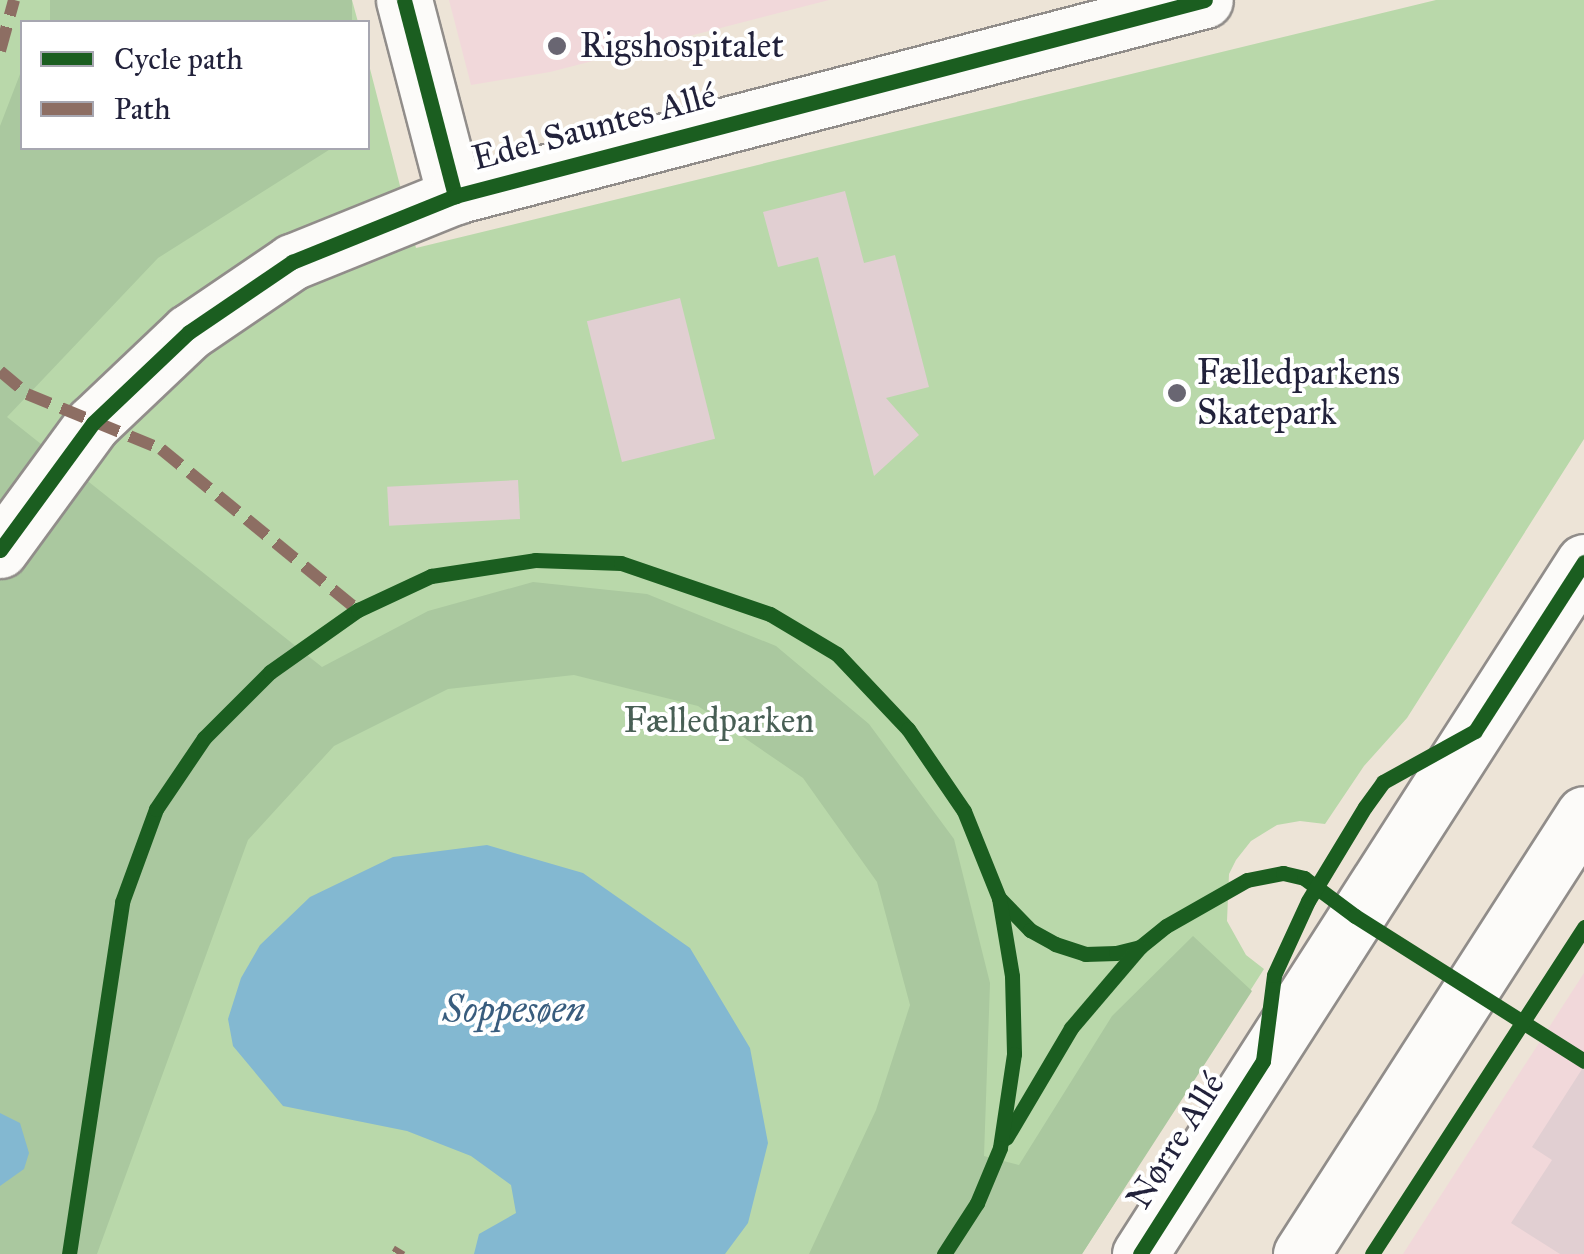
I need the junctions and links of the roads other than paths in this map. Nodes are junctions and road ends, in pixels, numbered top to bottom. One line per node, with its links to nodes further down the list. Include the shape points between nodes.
1 (404, 0): 3 (street)
2 (1205, 0): 3 (street, Edel Sauntes Allé)
3 (455, 196): 4 (street, Edel Sauntes Allé, via 292,262 189,332 93,423)
4 (0, 550)
5 (1584, 562): 7 (street, Nørre Allé)
6 (1584, 814): 8 (street)
7 (1140, 1254)
8 (1301, 1254)

